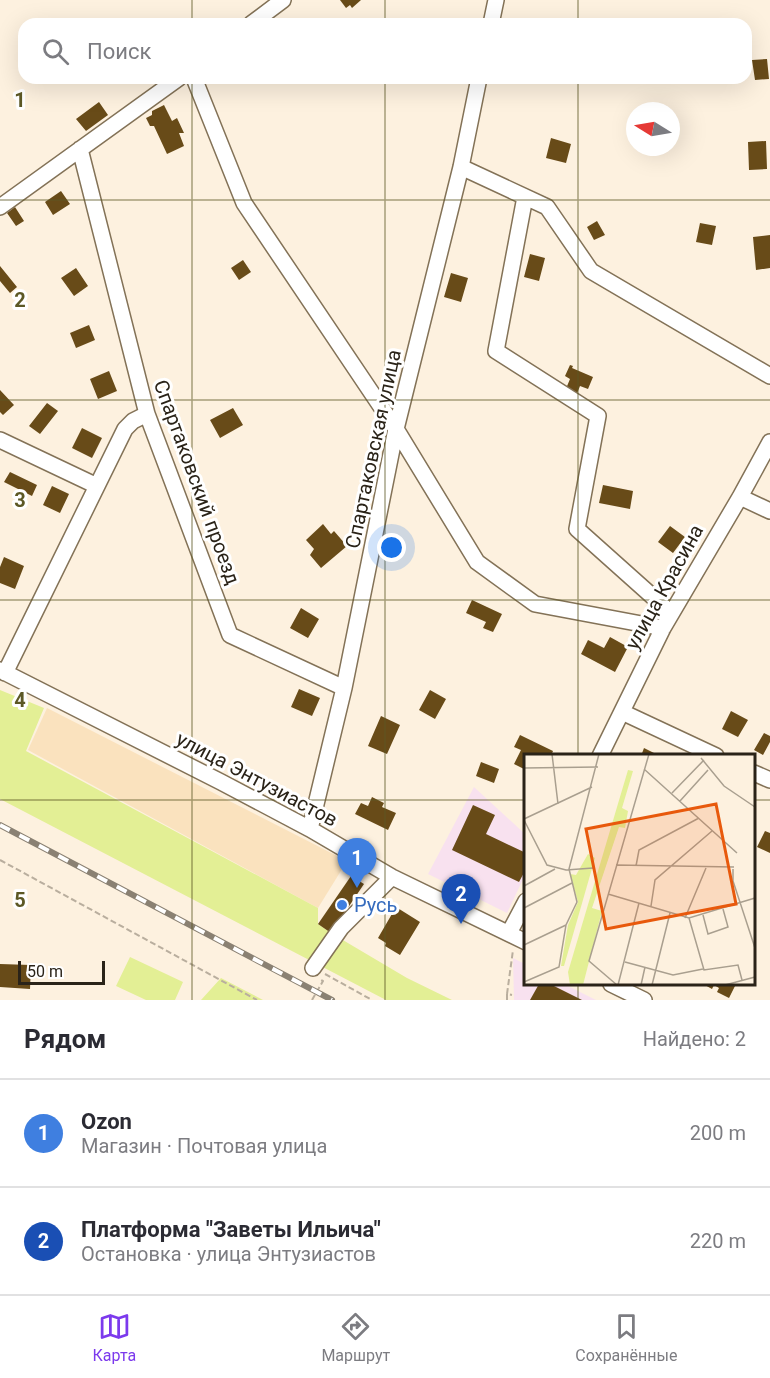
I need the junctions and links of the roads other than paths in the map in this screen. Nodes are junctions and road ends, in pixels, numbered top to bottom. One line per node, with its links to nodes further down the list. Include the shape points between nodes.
1 (284, 0): 3 (street)
2 (496, 0): 4 (street)
3 (260, 18)
4 (492, 18)
5 (171, 84): 8 (street)
6 (196, 84): 14 (street, via 244,203)
7 (478, 84): 9 (street, Спартаковская улица)
8 (80, 149): 11 (street); 13 (street, Спартаковский проезд)
9 (461, 167): 10 (street); 14 (street, Спартаковская улица)
10 (525, 197): 12 (street, via 547,207 591,271); 20 (street, via 496,351 598,416 576,529)
11 (0, 207)
12 (770, 376)
13 (147, 414): 17 (street, via 125,429); 23 (street, Спартаковский проезд, via 230,635)
14 (396, 429): 21 (street, via 477,562 535,604); 23 (street, Спартаковская улица)
15 (0, 440): 17 (street)
16 (770, 442): 18 (street, улица Красина)
17 (97, 486): 22 (street)
18 (740, 497): 19 (street); 20 (street, улица Красина)
19 (770, 512)
20 (671, 613): 21 (street, улица Красина)
21 (663, 628): 24 (street, улица Красина)
22 (3, 672): 29 (street, улица Энтузиастов)
23 (344, 688): 29 (street, Спартаковская улица)
24 (622, 712): 25 (street, улица Красина); 26 (street)
25 (601, 754)
26 (712, 754)
27 (755, 774): 28 (street)
28 (770, 780)
29 (310, 829): 30 (street, улица Энтузиастов)
30 (392, 877): 32 (street, улица Энтузиастов); 33 (street, via 341,928)
31 (524, 906): 32 (street)
32 (516, 937)
33 (313, 968)
34 (613, 985): 35 (street)
35 (644, 1000)

